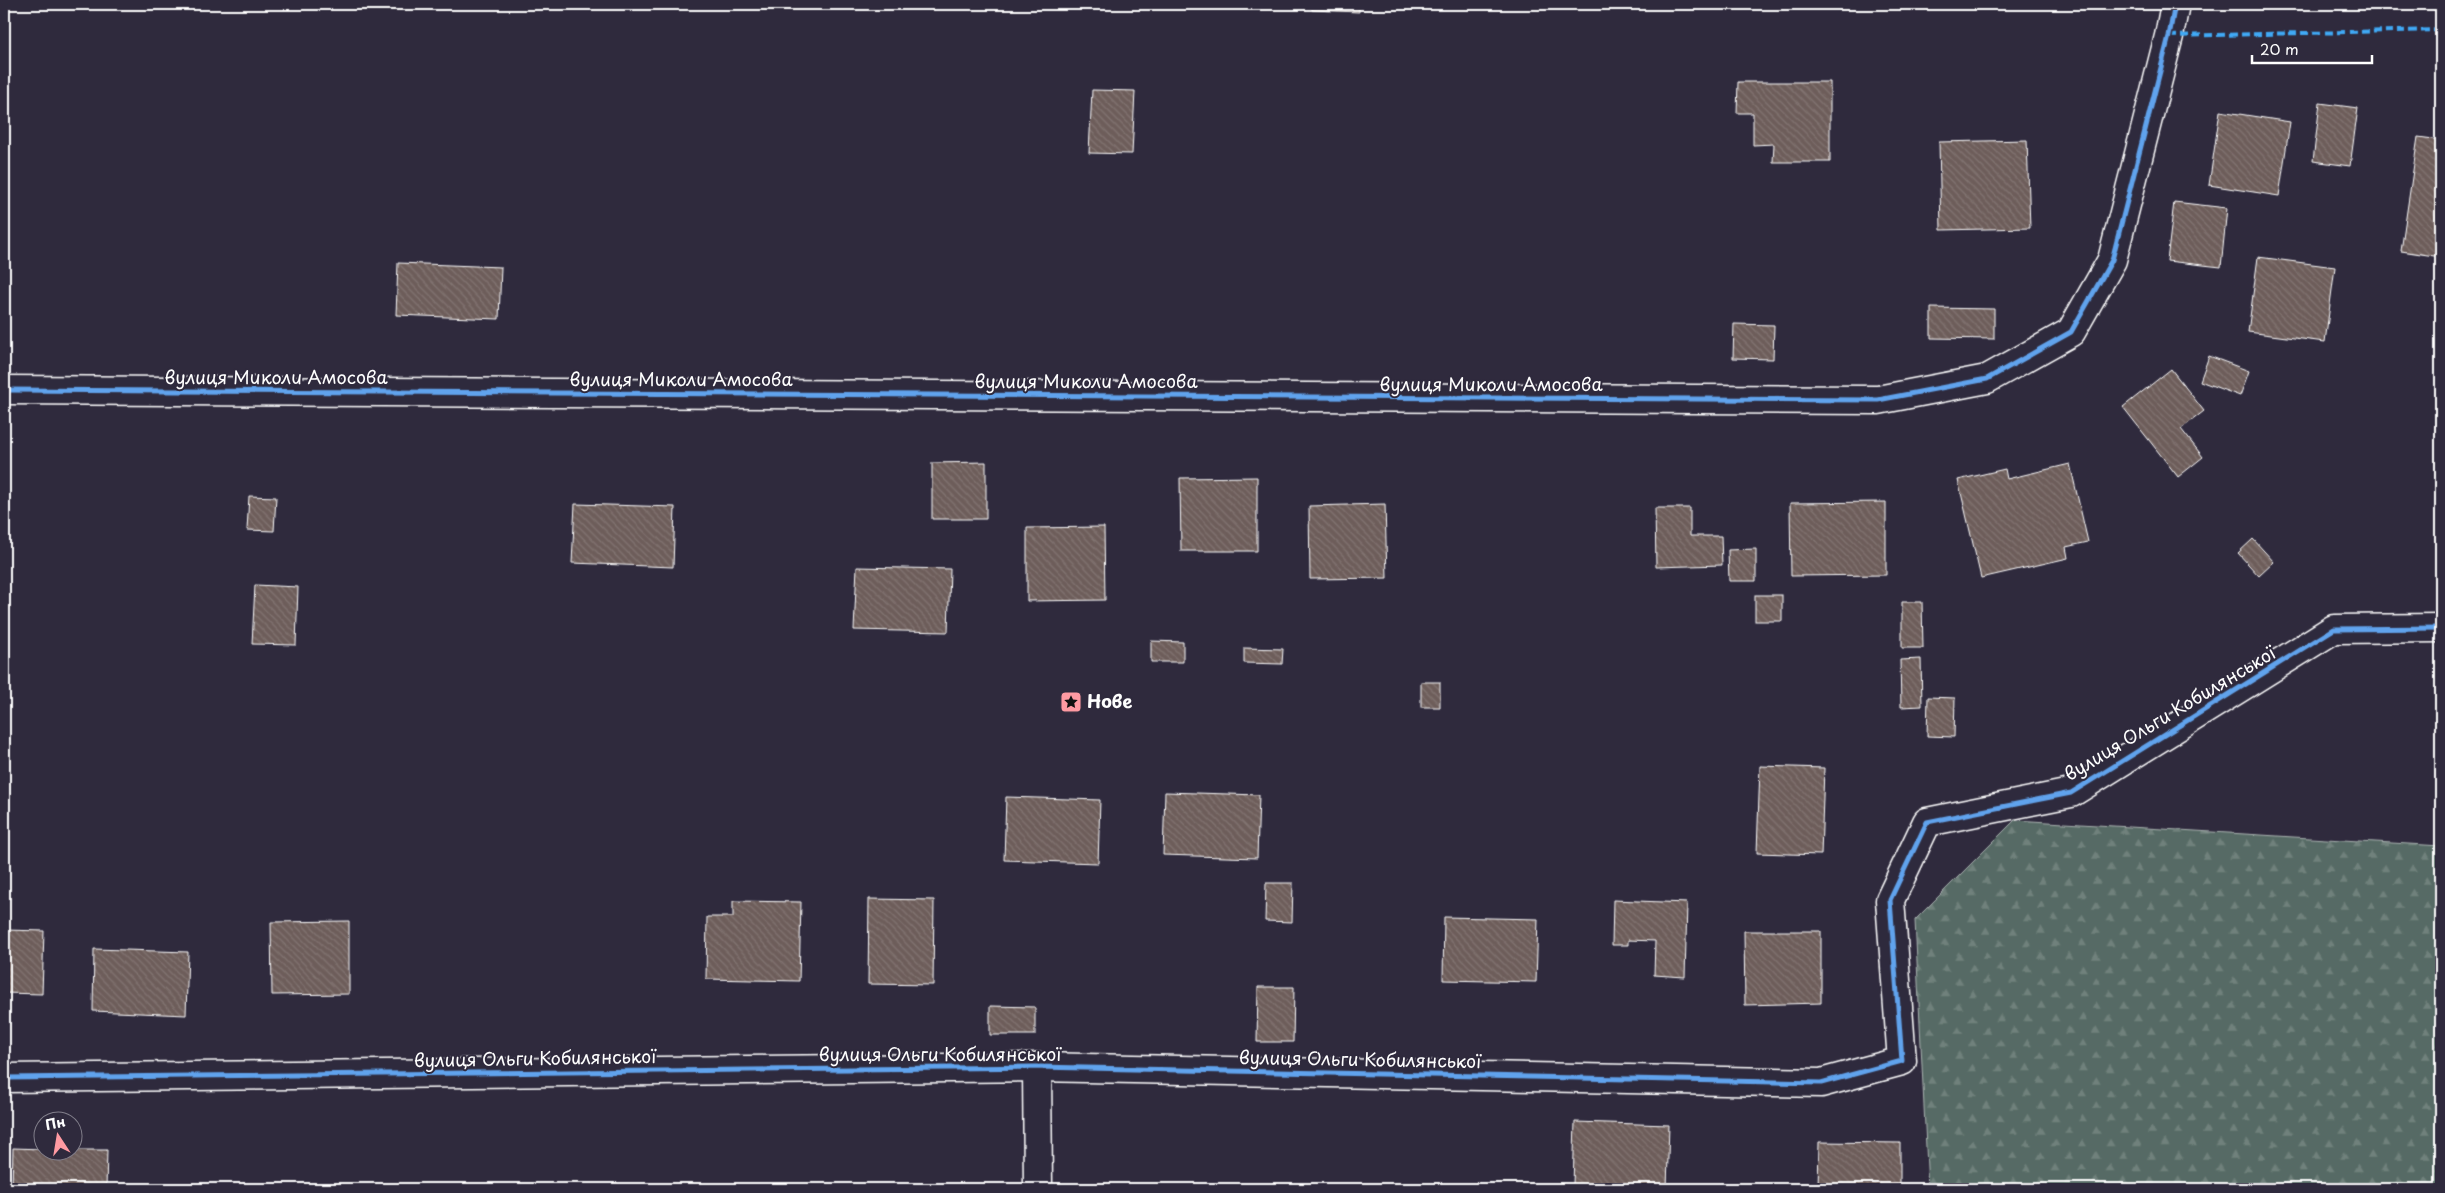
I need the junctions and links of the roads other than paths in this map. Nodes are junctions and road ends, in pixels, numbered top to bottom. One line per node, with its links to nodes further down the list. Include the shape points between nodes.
1 (2174, 4): 2 (street, вулиця Миколи Амосова, via 2169,36 2112,260 2071,332 1987,379 1878,400)
2 (4, 390)
3 (2441, 628): 4 (street, вулиця Ольги Кобилянської, via 2334,629 2070,793 1927,822 1890,900 1902,1061 1821,1083)
4 (1037, 1067): 5 (street, вулиця Ольги Кобилянської); 6 (street)
5 (4, 1078)
6 (1038, 1189)

